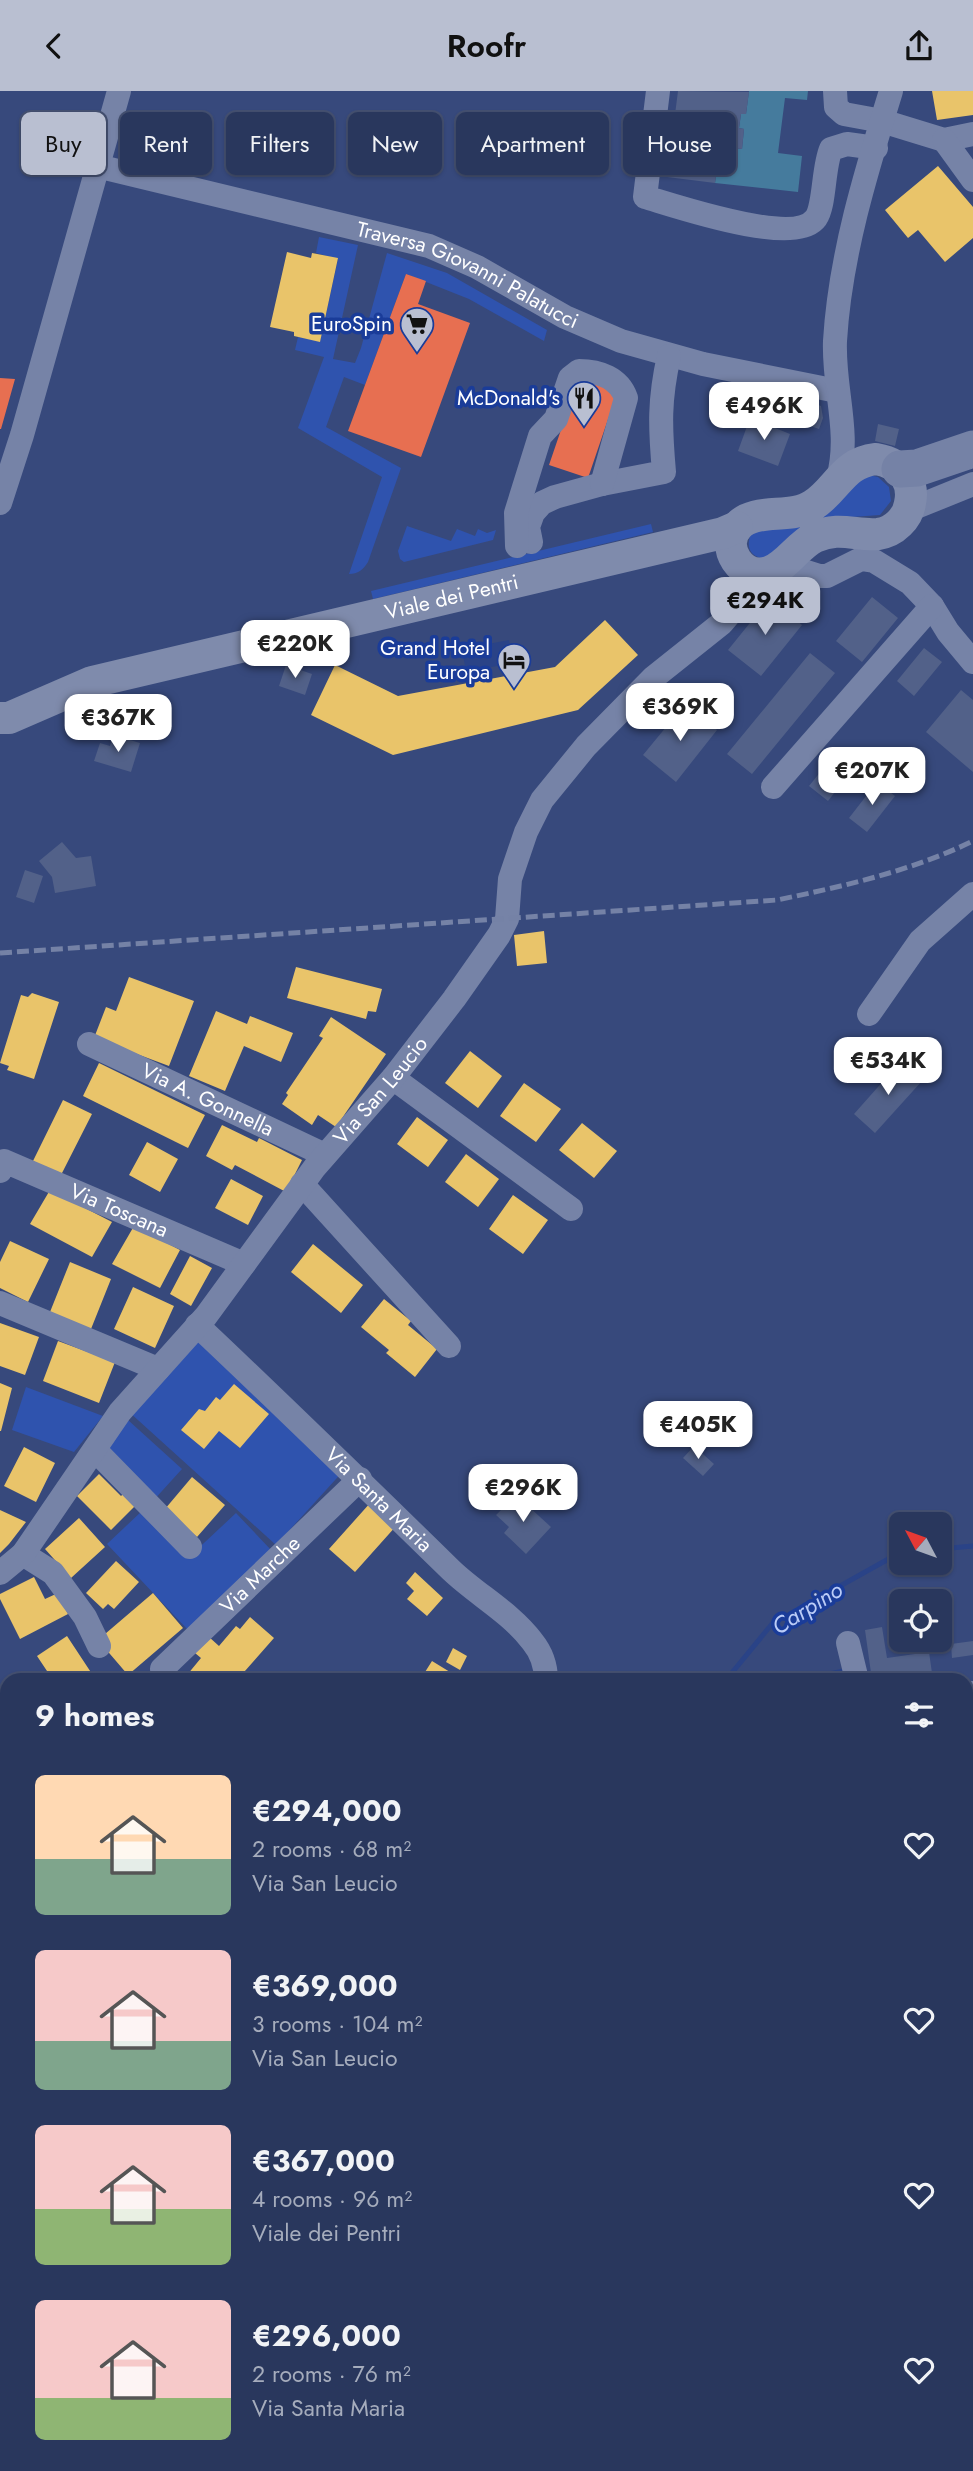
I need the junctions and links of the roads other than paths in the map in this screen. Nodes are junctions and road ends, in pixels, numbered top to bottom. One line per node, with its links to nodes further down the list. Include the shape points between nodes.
1 (118, 91): 6 (street)
2 (658, 91): 9 (street, via 645,197 723,219 787,230 802,228 818,215 831,149 847,144)
3 (835, 91): 5 (street, via 836,107 844,114)
4 (891, 91): 5 (street)
5 (882, 121): 8 (street); 9 (street)
6 (106, 134)
7 (973, 134): 8 (street)
8 (944, 141): 12 (street)
9 (876, 148): 14 (street, via 839,290)
10 (106, 168): 13 (street, Traversa Giovanni Palatucci, via 429,246 477,267 577,323)
11 (94, 175): 20 (street)
12 (973, 180)
13 (669, 356): 14 (street, Traversa Giovanni Palatucci); 19 (street, via 659,420 664,472)
14 (837, 391): 15 (street)
15 (844, 433): 17 (street); 18 (street, via 855,448)
16 (972, 458): 18 (highway, via 917,468)
17 (838, 479): 18 (main road, Viale dei Pentri, via 864,460); 22 (main road, Viale dei Pentri, via 814,505 788,515 746,519)
18 (899, 483): 21 (main road, via 898,526 880,534 848,531)
19 (602, 484): 19 (street, via 542,503 533,513 524,544 516,513 540,436 556,419 570,378 579,371 615,380 626,398)
20 (0, 503)
21 (817, 536): 22 (main road); 23 (street, via 821,557)
22 (751, 557): 23 (street, via 819,576); 26 (main road, Viale dei Pentri, via 696,538 92,682); 31 (street, Via San Leucio, via 737,606 722,624 653,678 586,746 542,800 510,879 507,919 499,935)
23 (840, 568): 24 (street, via 861,559 874,561 911,583)
24 (932, 606): 25 (street); 27 (street)
25 (973, 662)
26 (3, 722)
27 (773, 787)
28 (973, 894): 29 (street, via 920,941)
29 (869, 1014)
30 (89, 1044): 32 (street, Via A. Gonnella)
31 (393, 1078): 32 (street, Via San Leucio); 35 (street)
32 (325, 1156): 34 (street, Via San Leucio)
33 (0, 1171): 36 (street, Via Toscana, via 4,1161)
34 (302, 1184): 36 (street, Via San Leucio); 39 (street)
35 (571, 1209)
36 (244, 1263): 38 (street, Via San Leucio)
37 (0, 1303): 40 (street)
38 (197, 1325): 40 (street, Via San Leucio); 42 (street, Via Santa Maria)
39 (449, 1346)
40 (158, 1369): 41 (street, Via San Leucio, via 120,1412)
41 (95, 1450): 43 (street); 44 (street, Via San Leucio)
42 (360, 1479): 48 (street, Via Marche); 49 (street, Via Santa Maria, via 456,1574 533,1641)
43 (190, 1546)
44 (23, 1554): 45 (street, Via San Leucio); 47 (street, via 53,1573 85,1617)
45 (0, 1573)
46 (848, 1643): 50 (street)
47 (99, 1646)
48 (162, 1669)
49 (546, 1673)
50 (855, 1673)

